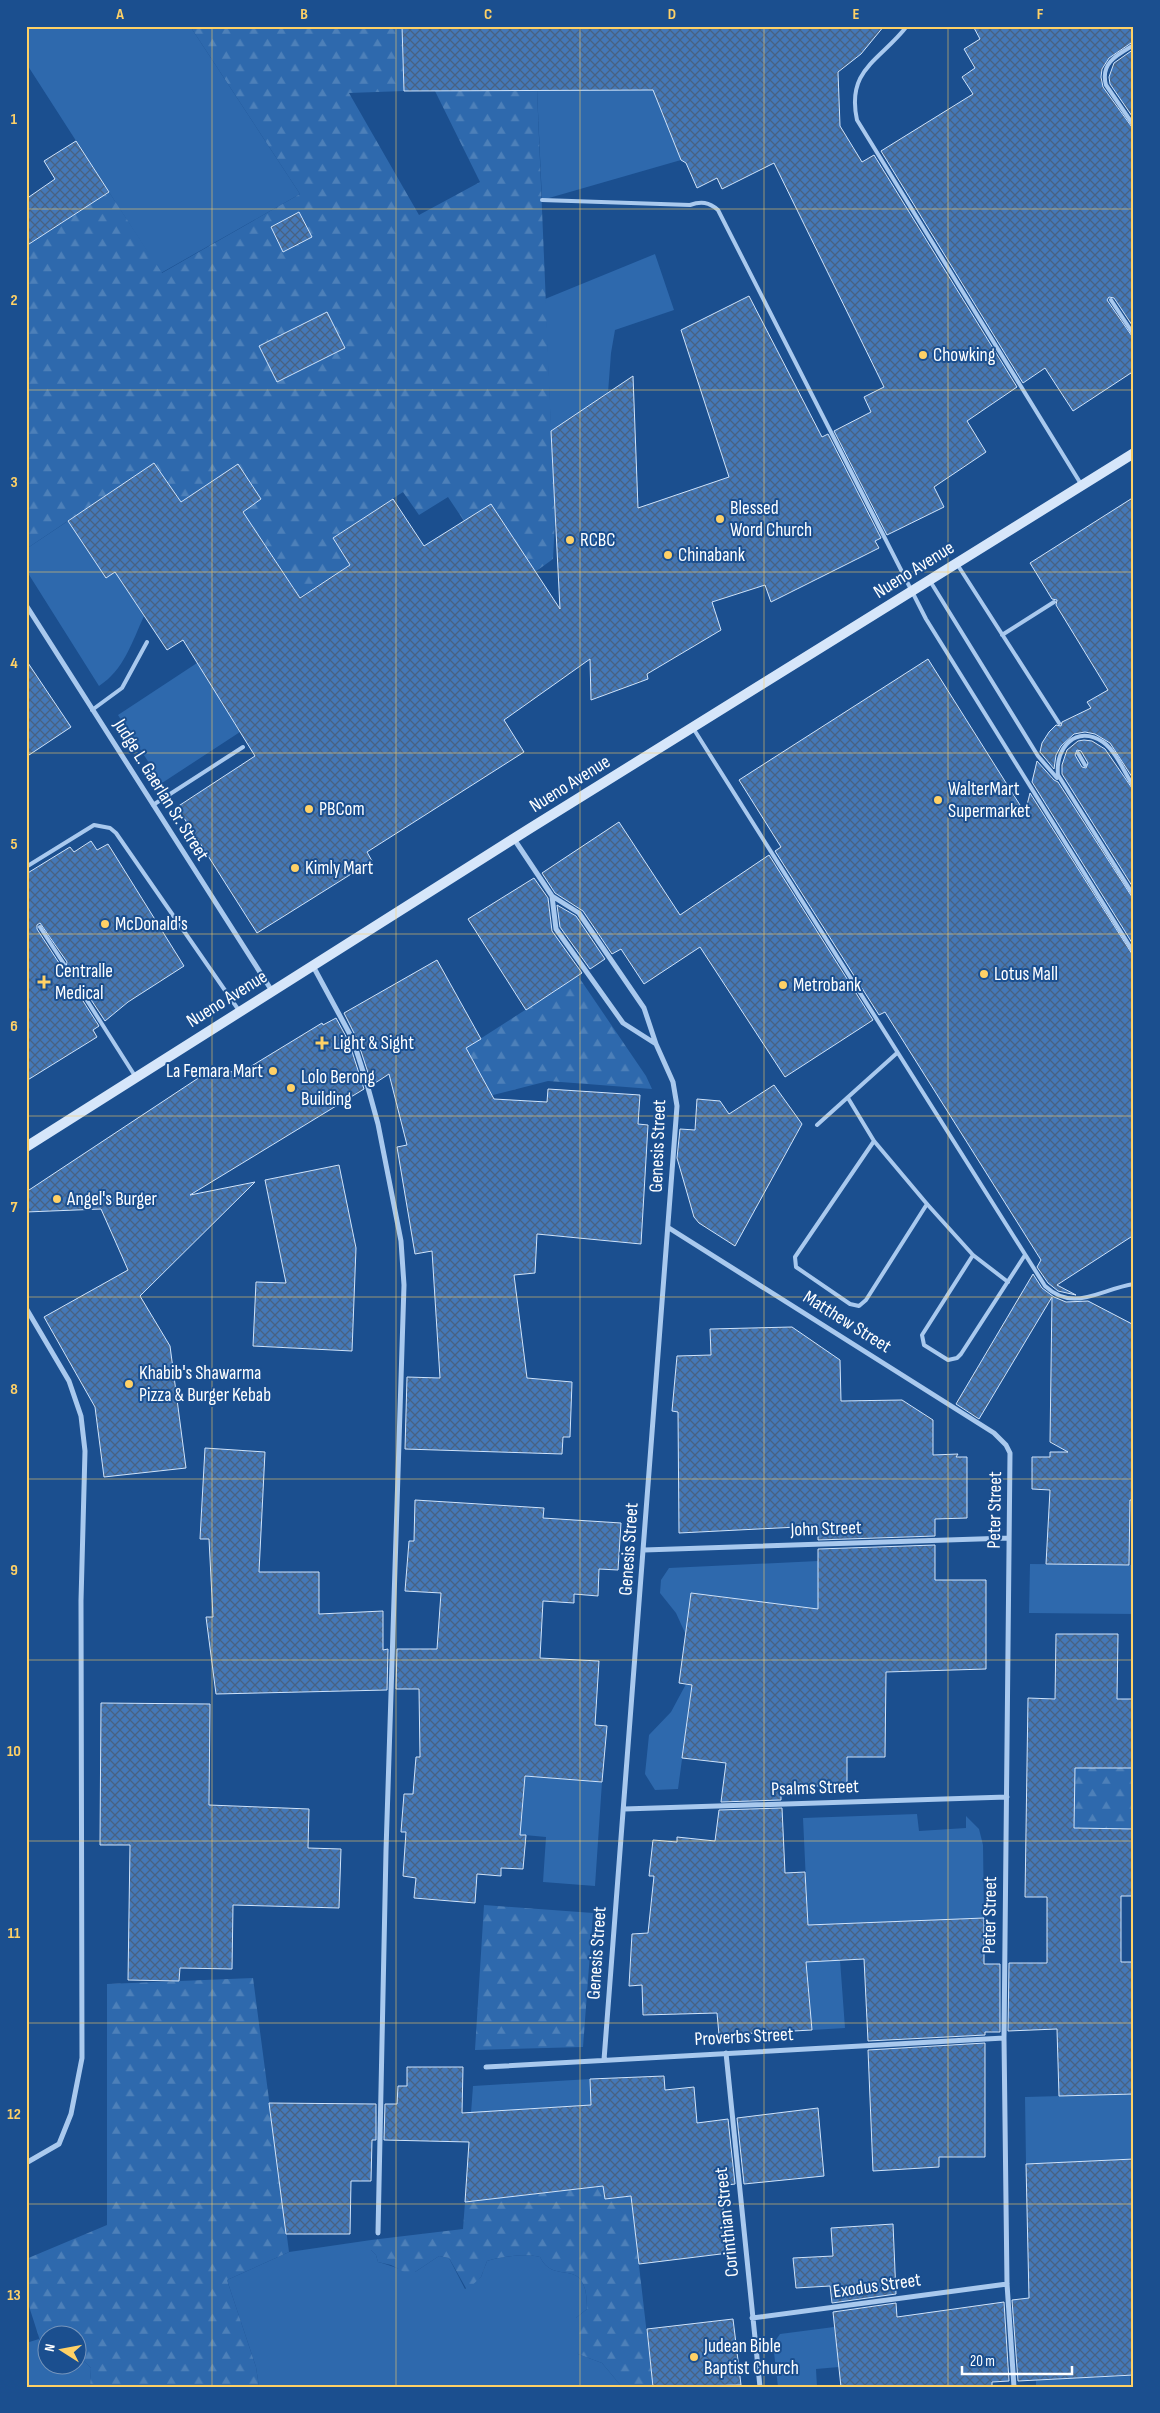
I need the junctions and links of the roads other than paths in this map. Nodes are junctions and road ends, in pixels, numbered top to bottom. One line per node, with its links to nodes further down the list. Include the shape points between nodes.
1 (907, 26): 8 (lane, via 860,76 854,90 857,120)
2 (1134, 45): 3 (lane, via 1113,58 1105,69 1104,77)
3 (1134, 126)
4 (542, 200): 11 (lane, via 690,205 698,202 718,210)
5 (1111, 300): 6 (lane)
6 (1134, 335)
7 (1134, 453): 8 (main road, Nueno Avenue)
8 (1082, 486): 9 (main road, Nueno Avenue)
9 (957, 564): 10 (main road, Nueno Avenue); 14 (lane)
10 (930, 581): 11 (main road, Nueno Avenue); 22 (lane, via 1038,756)
11 (911, 592): 18 (main road, Nueno Avenue); 30 (lane)
12 (1054, 602): 14 (lane)
13 (26, 605): 16 (street, Judge L. Gaerlan Sr. Street)
14 (1002, 634): 17 (lane)
15 (147, 642): 16 (lane, via 122,688)
16 (92, 710): 24 (street, Judge L. Gaerlan Sr. Street)
17 (1058, 724)
18 (693, 728): 25 (main road, Nueno Avenue); 37 (lane)
19 (243, 747): 24 (lane)
20 (1078, 753): 21 (lane)
21 (1085, 765)
22 (1064, 786): 23 (lane, via 1056,762 1069,741 1081,737 1105,743); 28 (lane)
23 (1134, 787)
24 (153, 805): 34 (street, Judge L. Gaerlan Sr. Street)
25 (514, 839): 27 (street, Genesis Street); 32 (main road, Nueno Avenue)
26 (26, 866): 35 (lane, via 94,825 110,828)
27 (552, 896): 36 (street, Genesis Street, via 578,913 644,1008); 36 (street, Genesis Street, via 556,929 623,1024)
28 (1134, 896)
29 (40, 927): 31 (lane)
30 (1134, 953)
31 (64, 964)
32 (313, 965): 34 (main road, Nueno Avenue); 60 (street, via 353,1040 367,1084 401,1241 404,1285 386,1841)
33 (81, 991): 38 (lane)
34 (272, 991): 35 (main road, Nueno Avenue)
35 (240, 1012): 38 (main road, Nueno Avenue)
36 (656, 1044): 44 (street, Genesis Street, via 673,1082 678,1106)
37 (896, 1053): 39 (lane); 46 (lane)
38 (136, 1078): 42 (main road, Nueno Avenue)
39 (848, 1098): 40 (lane); 41 (lane)
40 (817, 1125)
41 (874, 1141): 43 (lane); 43 (lane, via 795,1257 796,1267 850,1304 859,1306)
42 (26, 1147)
43 (927, 1204): 45 (lane)
44 (669, 1228): 50 (street, Matthew Street, via 994,1433); 52 (street, Genesis Street)
45 (972, 1255): 47 (lane); 47 (lane, via 924,1331 921,1340 924,1345 948,1360 957,1358)
46 (1025, 1255): 47 (lane); 48 (lane, via 1045,1286 1064,1299 1077,1300)
47 (1008, 1282)
48 (1134, 1284)
49 (26, 1308): 59 (street, via 69,1382 80,1416 85,1451 80,1601 82,2058 71,2114 59,2144)
50 (1006, 1445): 51 (street, Peter Street, via 1010,1462)
51 (1009, 1538): 52 (street, John Street); 53 (street, Peter Street)
52 (644, 1550): 54 (street, Genesis Street)
53 (1007, 1797): 54 (street, Psalms Street); 55 (street, Peter Street)
54 (624, 1809): 57 (street, Genesis Street)
55 (1004, 2038): 56 (street, Proverbs Street); 61 (street, Peter Street)
56 (726, 2053): 57 (street, Proverbs Street); 62 (street, Corinthian Street)
57 (604, 2060): 58 (street, Proverbs Street)
58 (486, 2067)
59 (26, 2163)
60 (378, 2233)
61 (1007, 2284): 62 (street, Exodus Street); 64 (street, Peter Street)
62 (752, 2318): 63 (street, Corinthian Street)
63 (760, 2387)
64 (1014, 2387)

